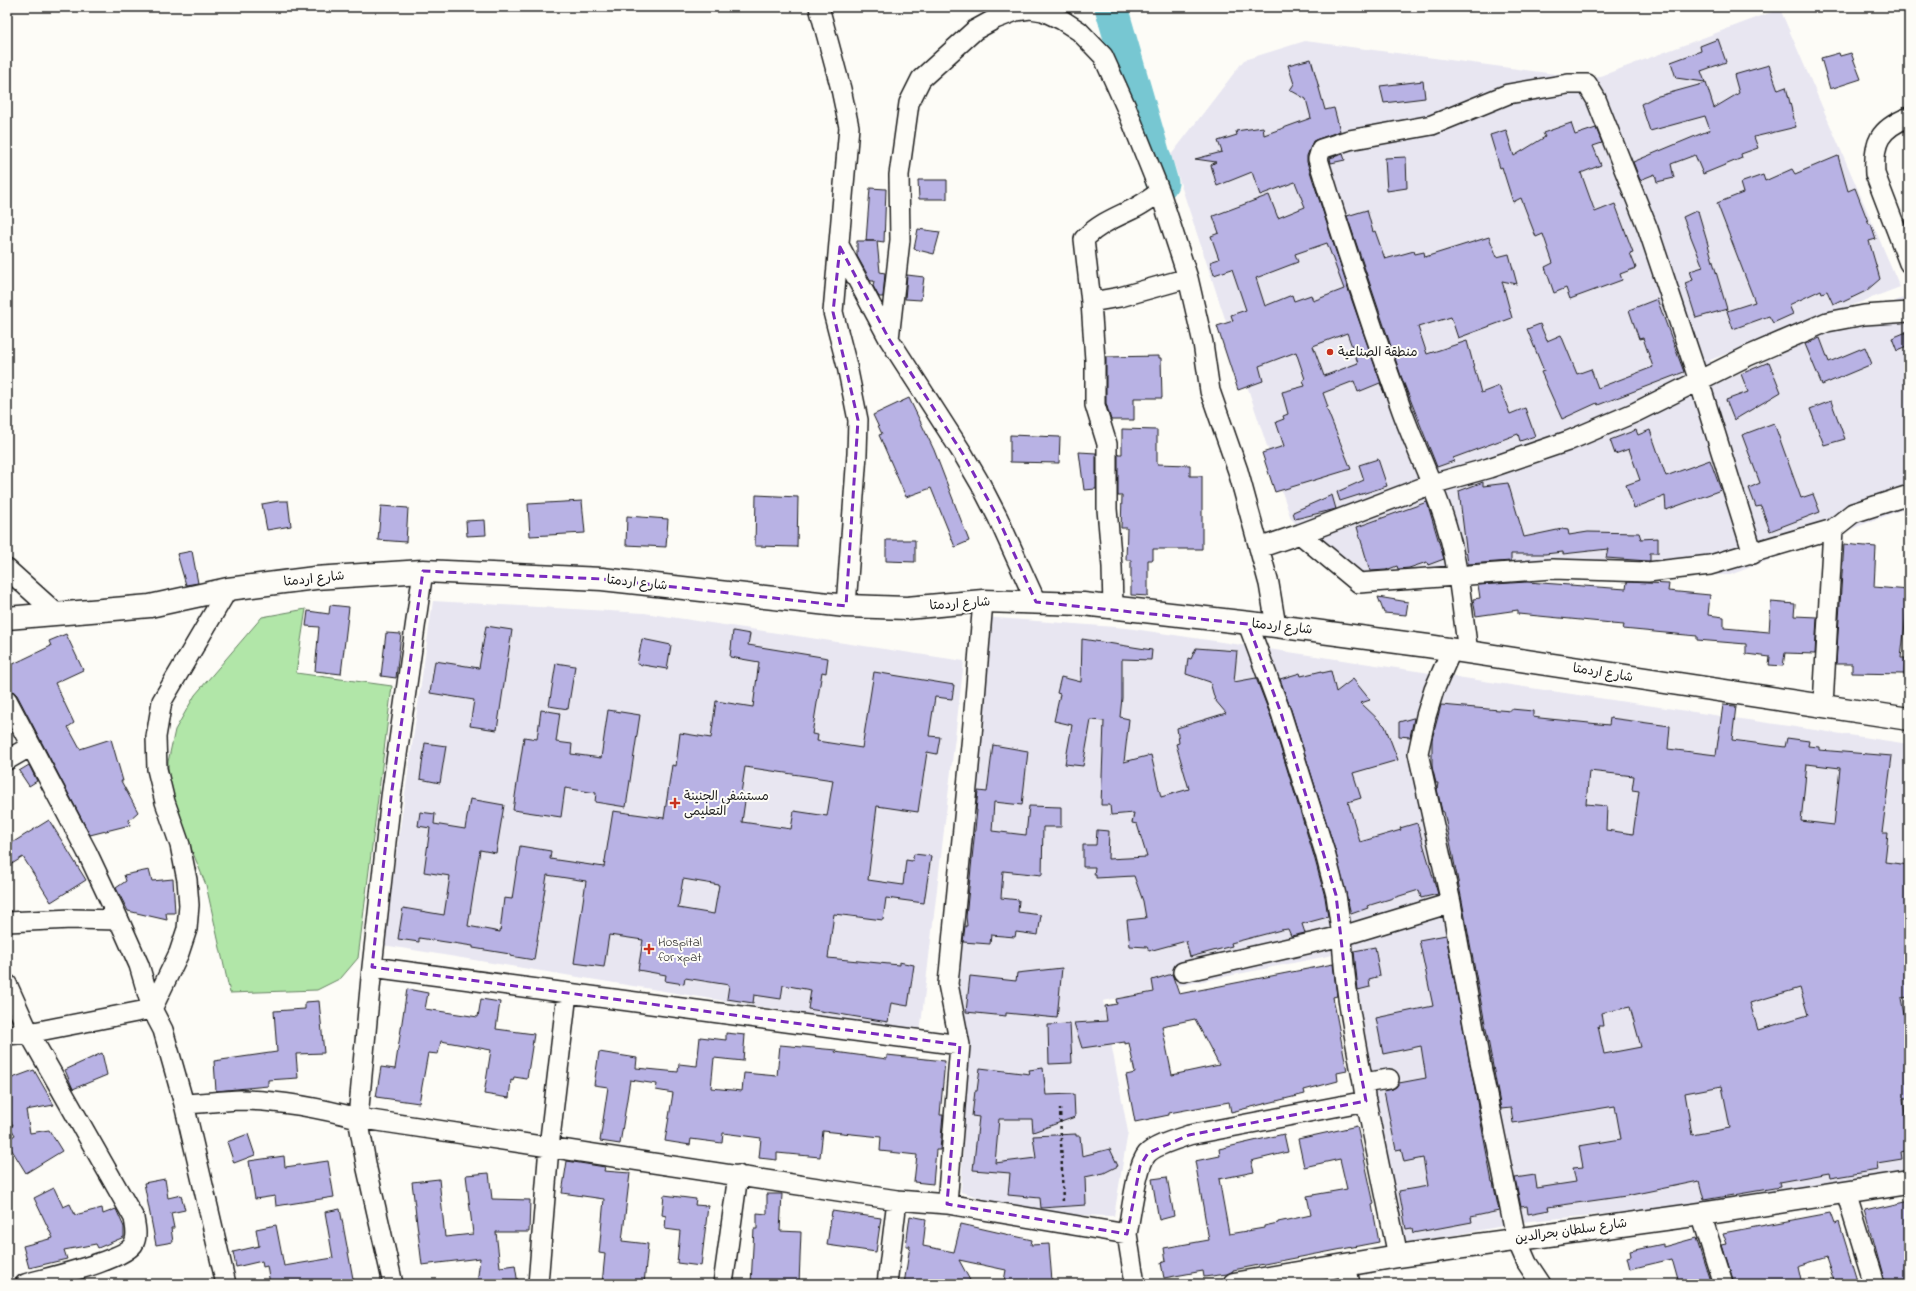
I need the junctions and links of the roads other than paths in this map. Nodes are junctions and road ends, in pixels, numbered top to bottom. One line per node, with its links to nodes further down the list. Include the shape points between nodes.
1 (819, 7): 4 (street, via 849,127 844,166)
2 (1909, 117): 5 (street, via 1892,123 1883,132 1874,159 1875,174)
3 (1160, 192): 6 (street); 7 (street, via 1134,209 1096,227 1084,239); 9 (street, via 1103,56 1079,31 1043,11 1016,11 995,19 975,30 935,65 921,79 909,103 899,175 900,240)
4 (840, 247): 9 (street); 23 (street, via 833,312 858,420 858,454)
5 (1909, 264)
6 (1188, 278): 7 (street, via 1120,297); 15 (street, via 1203,343 1210,391 1238,472)
7 (1091, 302): 24 (street, via 1095,405 1107,444 1107,509)
8 (1909, 312): 10 (street, via 1864,315 1827,322 1748,356)
9 (889, 339): 22 (street, via 981,485)
10 (1699, 381): 11 (street, via 1568,441); 11 (street, via 1648,229 1596,99 1587,84 1568,84 1508,94 1432,125 1349,140 1321,149 1318,159 1344,245 1403,413); 16 (street)
11 (1432, 484): 14 (street); 19 (street, via 1446,525)
12 (1909, 495): 13 (street, via 1853,513)
13 (1832, 529): 16 (street); 31 (street)
14 (1300, 534): 15 (street); 19 (street, via 1359,583)
15 (1259, 548): 28 (street, via 1269,584)
16 (1753, 554): 19 (street, via 1710,565 1648,572 1552,569)
17 (7, 569): 25 (street)
18 (423, 571): 20 (main road, شارع اردمتا, via 315,578); 23 (main road, شارع اردمتا, via 602,579); 39 (street, via 391,798)
19 (1458, 575): 29 (street)
20 (228, 590): 25 (main road, شارع اردمتا, via 150,606); 43 (street, via 162,701 156,737 157,769 180,845 189,905 187,928 179,953)
21 (984, 601): 22 (main road, شارع اردمتا); 23 (main road, شارع اردمتا, via 907,608); 46 (street, via 948,984)
22 (1036, 602): 24 (main road, شارع اردمتا)
23 (846, 606)
24 (1113, 608): 27 (main road, شارع اردمتا)
25 (57, 614): 26 (main road, شارع اردمتا)
26 (7, 618)
27 (1248, 624): 28 (main road, شارع اردمتا); 38 (street, via 1281,713 1325,853 1336,895)
28 (1276, 626): 29 (main road, شارع اردمتا)
29 (1460, 651): 31 (main road, شارع اردمتا); 35 (street, via 1434,690 1418,753)
30 (7, 700): 33 (street)
31 (1823, 705): 32 (main road, شارع اردمتا)
32 (1909, 719)
33 (31, 746): 34 (street); 36 (street, via 87,852)
34 (7, 760)
35 (1451, 903): 38 (street); 59 (street)
36 (119, 920): 37 (street); 43 (street, via 139,965)
37 (7, 922)
38 (1342, 936): 40 (street); 48 (street, via 1343,968 1349,1009)
39 (372, 967): 42 (street); 50 (street)
40 (1183, 972)
41 (7, 984): 44 (street)
42 (567, 993): 46 (street); 51 (street)
43 (152, 1008): 44 (street); 49 (street, via 163,1030)
44 (29, 1033): 45 (street); 62 (street, via 134,1218 136,1236 131,1248 121,1254 87,1267)
45 (7, 1035)
46 (960, 1045): 56 (street)
47 (1389, 1079): 48 (street)
48 (1365, 1092): 58 (street, via 1168,1142 1148,1154 1140,1166); 60 (street)
49 (184, 1104): 50 (street, via 240,1100 294,1104); 63 (street)
50 (358, 1118): 51 (street); 64 (street)
51 (549, 1147): 52 (street); 65 (street)
52 (738, 1175): 55 (street); 66 (street)
53 (1909, 1182): 54 (main road, شارع سلطان بحرالدين)
54 (1846, 1193): 57 (main road, شارع سلطان بحرالدين); 72 (street)
55 (897, 1200): 56 (street); 67 (street)
56 (947, 1204): 58 (street)
57 (1701, 1214): 59 (main road, شارع سلطان بحرالدين); 71 (street)
58 (1127, 1234): 68 (street)
59 (1516, 1238): 60 (main road, شارع سلطان بحرالدين); 70 (street)
60 (1398, 1256): 61 (main road, شارع سلطان بحرالدين)
61 (1348, 1274): 69 (main road, شارع سلطان بحرالدين)
62 (25, 1284)
63 (226, 1284)
64 (393, 1284)
65 (538, 1284)
66 (724, 1284)
67 (887, 1284)
68 (1135, 1284)
69 (1234, 1284)
70 (1541, 1284)
71 (1723, 1284)
72 (1874, 1284)

